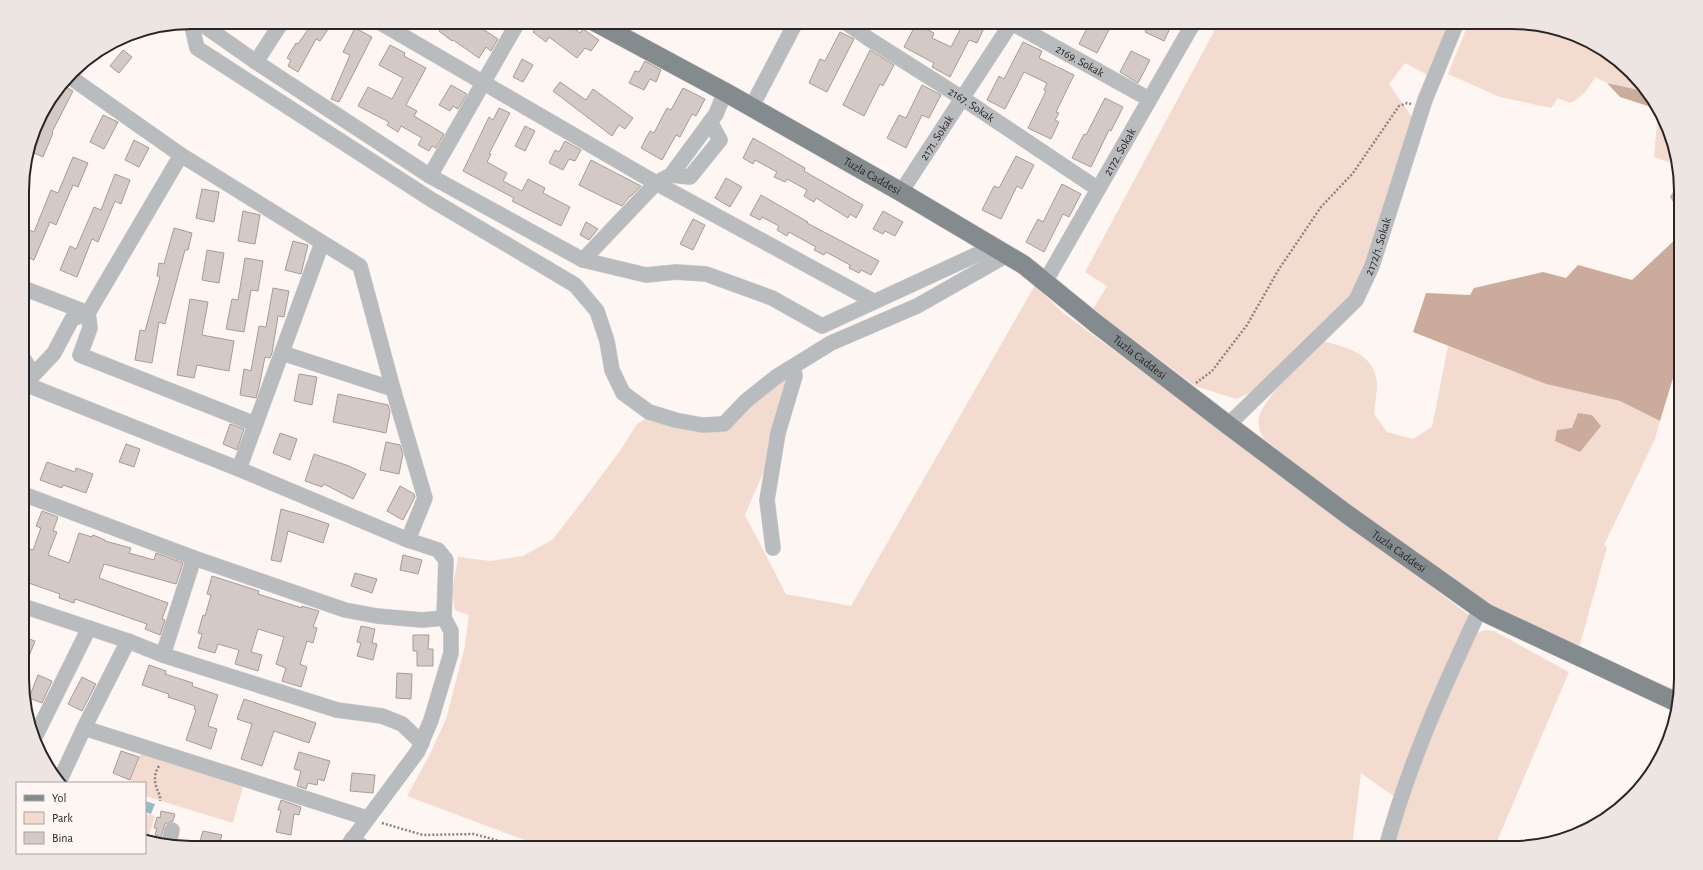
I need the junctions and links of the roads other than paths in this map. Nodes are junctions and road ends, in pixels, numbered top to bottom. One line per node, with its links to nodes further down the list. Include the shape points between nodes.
1 (193, 29): 33 (street, via 197,48 432,200 574,285 597,311 607,341 612,370 624,393 649,412 702,425 724,424 746,401)
2 (209, 29): 13 (street)
3 (277, 29): 13 (street)
4 (391, 29): 15 (street)
5 (514, 29): 15 (street)
6 (608, 29): 16 (main road, Tuzla Caddesi)
7 (792, 29): 19 (street)
8 (855, 29): 17 (street, 2167. Sokak)
9 (1006, 29): 17 (street, 2171. Sokak)
10 (1024, 29): 18 (street, 2169. Sokak)
11 (1190, 29): 18 (street, 2172. Sokak)
12 (1454, 29): 38 (street, 2172/1. Sokak, via 1423,108 1372,266 1356,300)
13 (256, 62): 21 (street)
14 (74, 80): 20 (street)
15 (483, 82): 21 (street); 22 (street)
16 (724, 92): 19 (main road, Tuzla Caddesi); 22 (street, via 716,114 671,175)
17 (962, 98): 23 (street, 2167. Sokak); 24 (street, 2171. Sokak)
18 (1149, 99): 23 (street, 2172. Sokak)
19 (751, 108): 24 (main road, Tuzla Caddesi)
20 (181, 155): 25 (street); 31 (street)
21 (430, 176): 27 (street)
22 (656, 183): 27 (street); 30 (street)
23 (1098, 189): 28 (street, 2172. Sokak)
24 (901, 192): 26 (main road, Tuzla Caddesi)
25 (322, 243): 32 (street); 36 (street, via 360,266)
26 (1000, 251): 28 (main road, Tuzla Caddesi, via 1024,265); 30 (street); 33 (street, via 917,306 831,343)
27 (582, 260): 30 (street, via 646,275 676,272 706,274 772,298 822,326)
28 (1045, 282): 38 (main road, Tuzla Caddesi)
29 (29, 290): 31 (street)
30 (873, 301)
31 (88, 313): 34 (street, via 72,319 54,353); 37 (street, via 90,328 80,355)
32 (282, 353): 36 (street); 37 (street)
33 (793, 367): 42 (street, via 795,376 778,433 767,500)
34 (29, 379)
35 (29, 382): 39 (street)
36 (393, 389): 41 (street, via 425,498)
37 (255, 424): 39 (street)
38 (1228, 426): 45 (main road, Tuzla Caddesi)
39 (239, 470): 41 (street)
40 (29, 496): 43 (street)
41 (408, 540): 46 (street, via 438,550 446,560)
42 (773, 548)
43 (194, 558): 46 (street, via 345,610 422,620); 49 (street)
44 (29, 608): 47 (street)
45 (1480, 609): 50 (main road, Tuzla Caddesi); 57 (street, via 1417,754)
46 (444, 618): 53 (street, via 451,631 451,653)
47 (89, 628): 48 (street); 52 (street)
48 (128, 641): 49 (street); 51 (street)
49 (163, 656): 53 (street, via 337,710 382,716 402,724)
50 (1673, 701)
51 (84, 728): 54 (street); 55 (street)
52 (38, 731)
53 (422, 743): 55 (street)
54 (62, 776)
55 (367, 818): 56 (street)
56 (351, 841)
57 (1388, 841)

